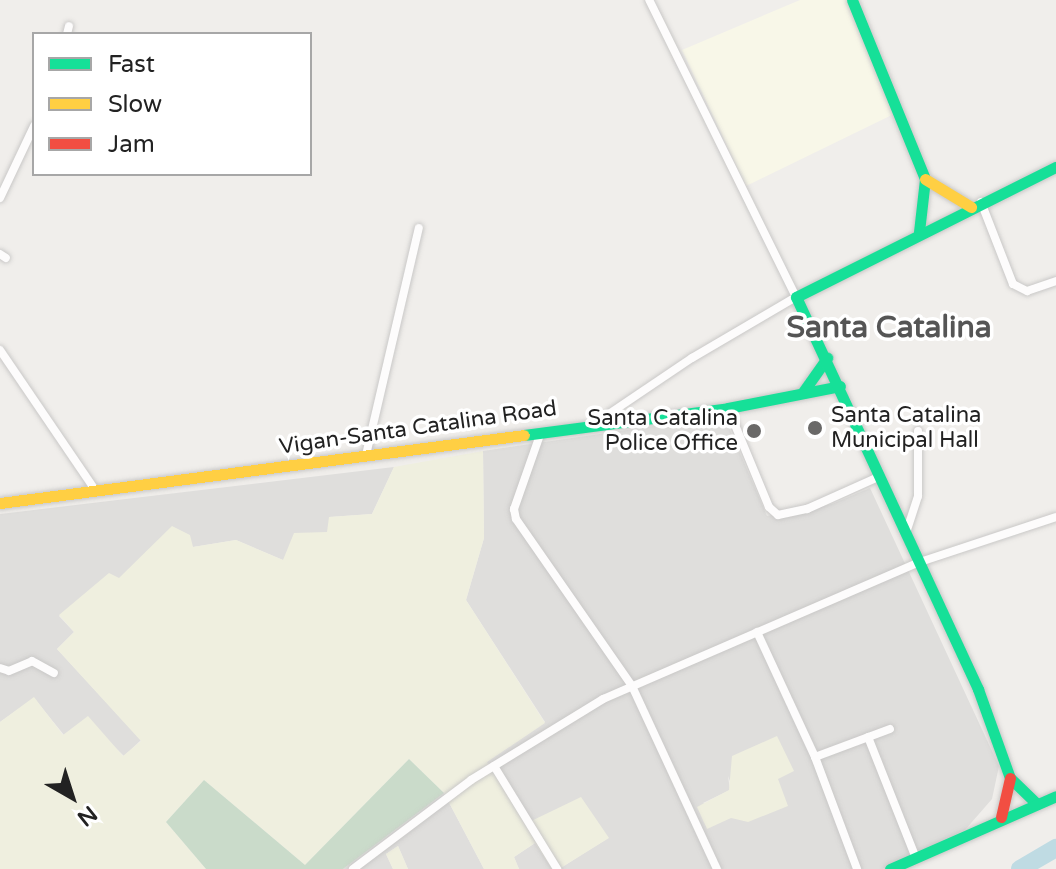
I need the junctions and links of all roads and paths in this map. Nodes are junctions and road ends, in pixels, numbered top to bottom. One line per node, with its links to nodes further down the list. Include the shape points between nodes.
1 (649, 0): 11 (street)
2 (852, 0): 5 (main road)
3 (32, 130): 6 (street)
4 (1056, 167): 7 (main road)
5 (925, 179): 7 (main road); 9 (main road)
6 (0, 198)
7 (976, 204): 9 (main road); 10 (street, via 1013,284 1027,291)
8 (419, 228): 20 (street)
9 (919, 232): 11 (main road)
10 (1056, 281)
11 (796, 297): 13 (main road); 17 (street)
12 (0, 350): 22 (street)
13 (827, 358): 14 (main road); 15 (main road)
14 (840, 386): 15 (main road, Vigan-Santa Catalina Road); 21 (main road)
15 (803, 392): 16 (main road, Vigan-Santa Catalina Road)
16 (728, 408): 17 (main road, Vigan-Santa Catalina Road); 21 (street, via 769,507 778,515 807,509)
17 (593, 425): 19 (main road, Vigan-Santa Catalina Road)
18 (918, 431): 25 (street, via 918,496)
19 (541, 432): 20 (main road, Vigan-Santa Catalina Road); 30 (street, via 514,509 516,519)
20 (366, 455): 22 (main road, Vigan-Santa Catalina Road)
21 (876, 478): 25 (main road)
22 (96, 491): 23 (main road, Vigan-Santa Catalina Road)
23 (0, 503)
24 (1056, 517): 26 (street)
25 (906, 533): 26 (main road)
26 (920, 562): 27 (street); 35 (main road, via 978,689)
27 (757, 632): 30 (street); 33 (street)
28 (0, 668): 29 (street, via 9,671 32,661)
29 (54, 673)
30 (632, 686): 34 (street); 42 (street)
31 (890, 729): 32 (street)
32 (868, 737): 33 (street); 39 (street)
33 (815, 757): 43 (street)
34 (494, 766): 40 (street); 41 (street)
35 (1010, 778): 37 (main road); 38 (main road)
36 (1056, 796): 37 (main road)
37 (1037, 804): 38 (main road)
38 (1001, 817): 39 (main road)
39 (915, 856): 44 (main road)
40 (353, 869)
41 (557, 869)
42 (717, 869)
43 (857, 869)
44 (890, 869)

